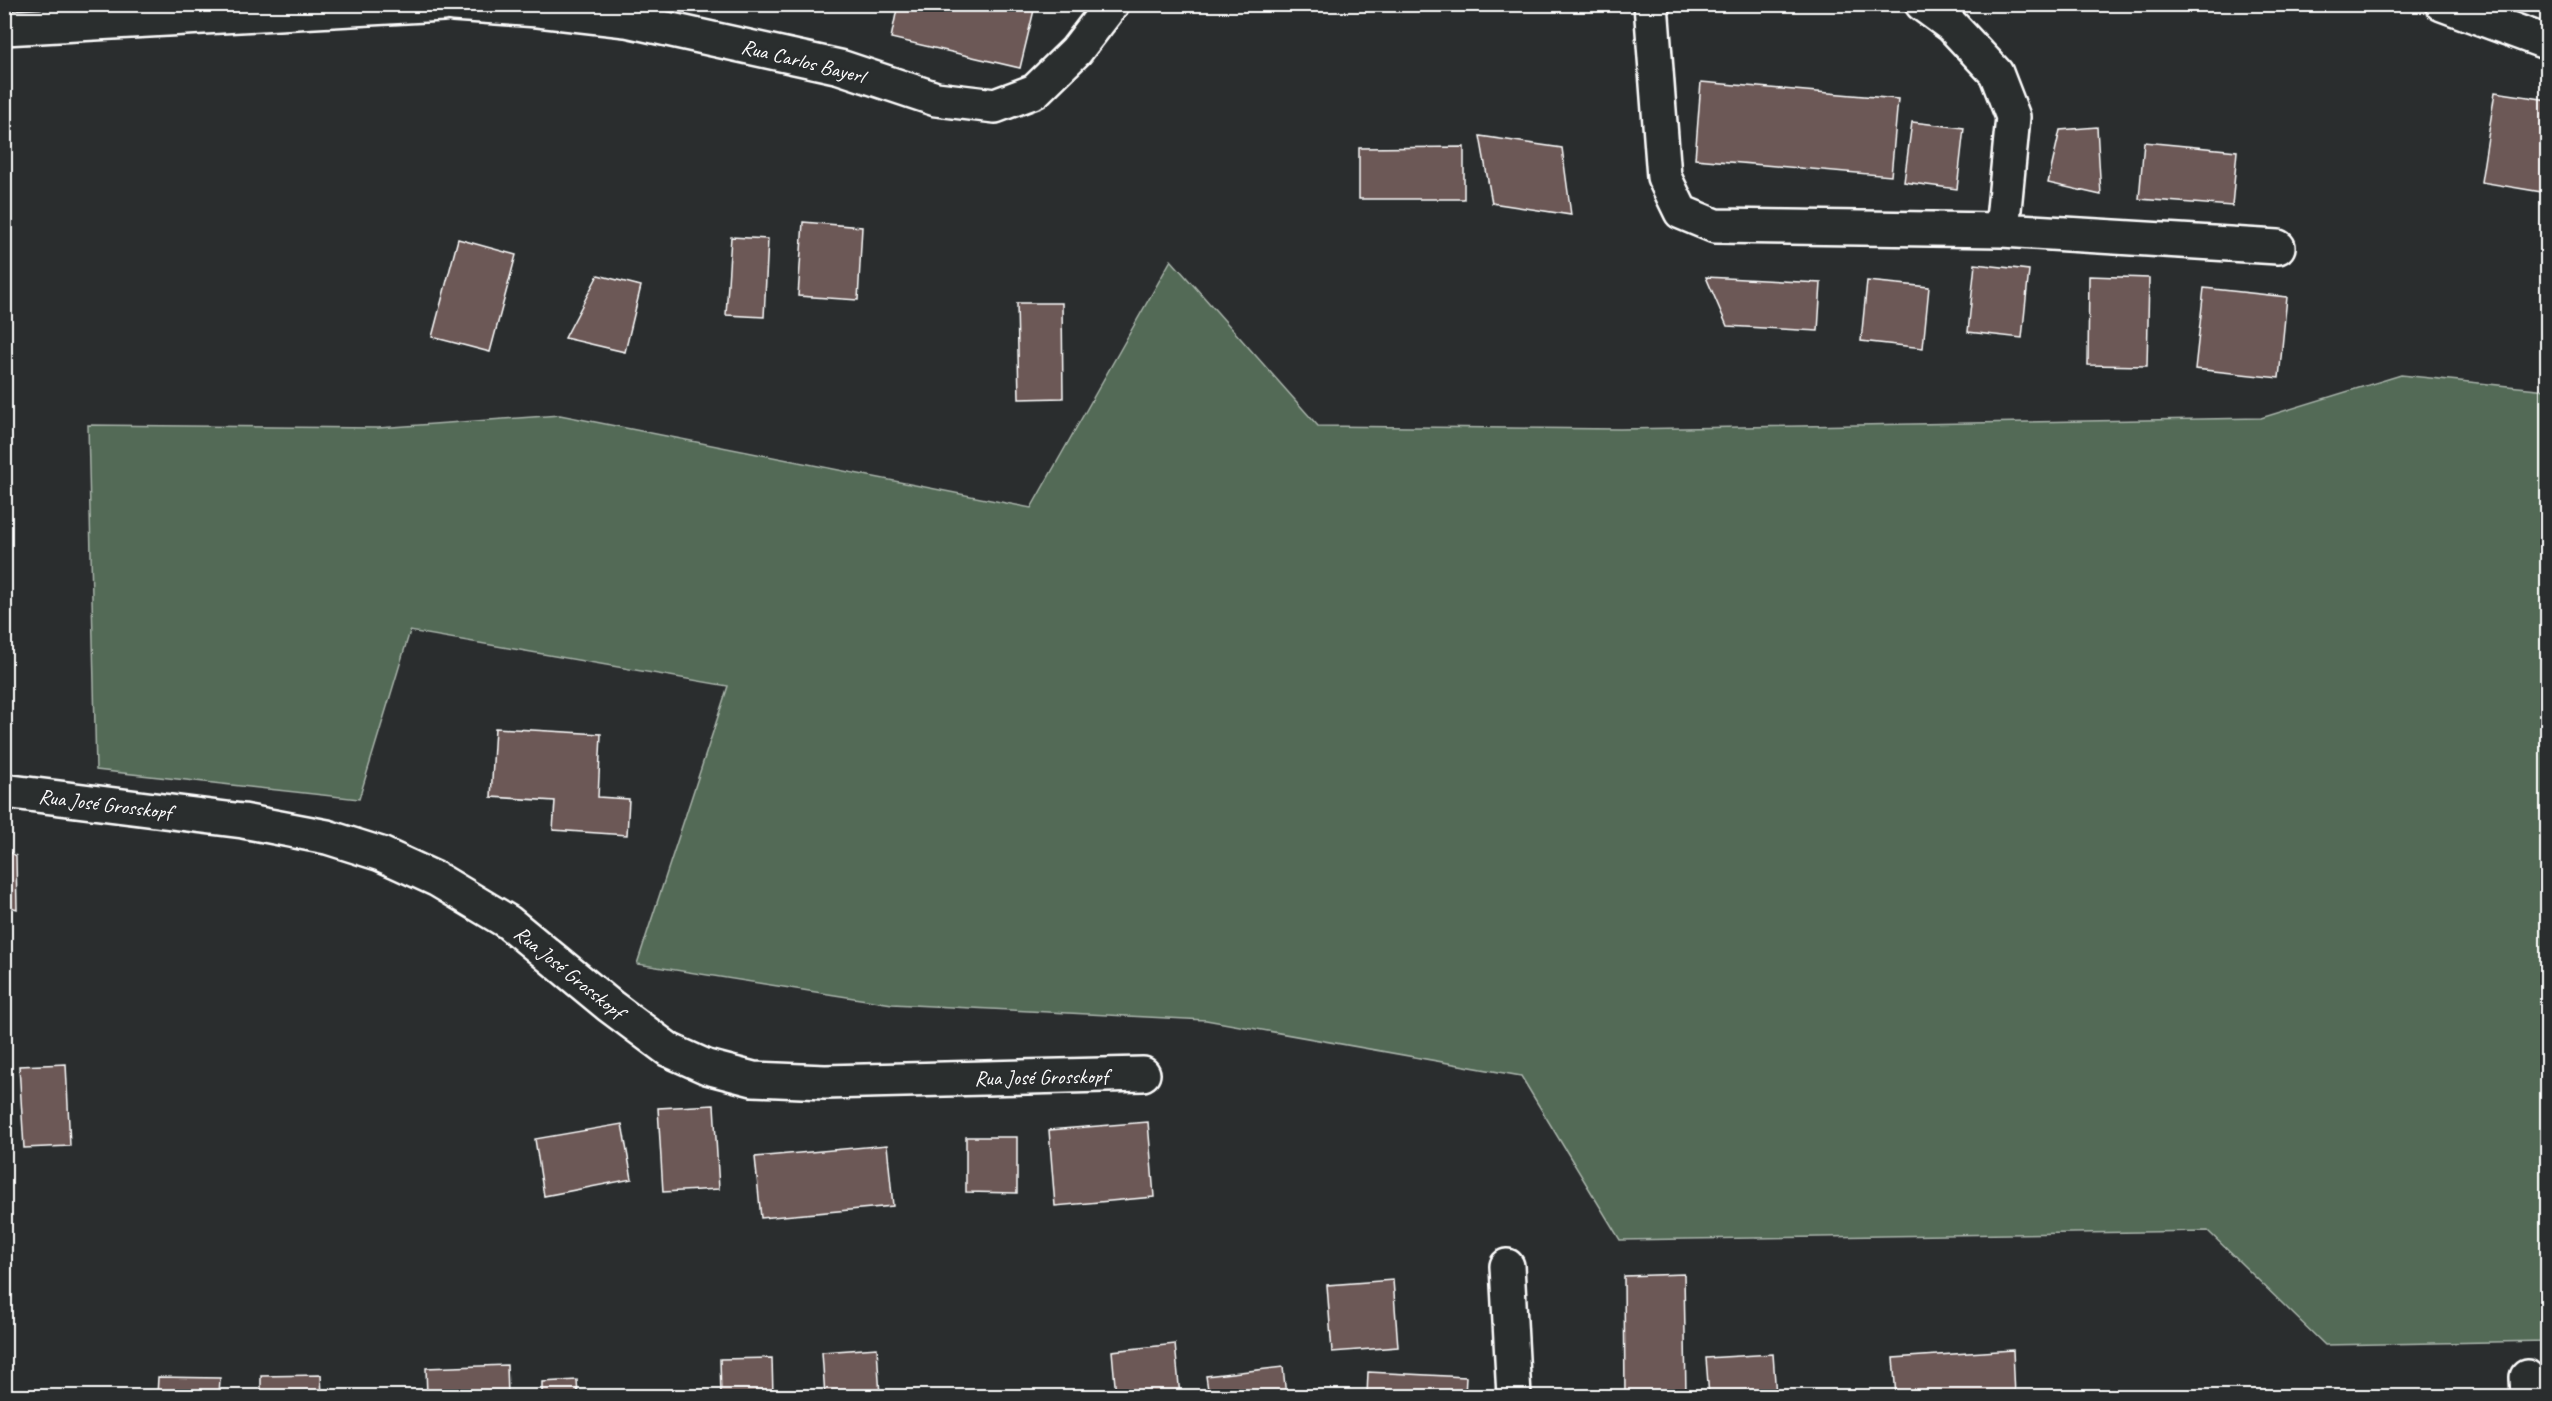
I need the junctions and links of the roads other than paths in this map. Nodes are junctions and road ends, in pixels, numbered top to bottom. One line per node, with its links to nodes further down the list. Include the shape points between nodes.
1 (443, 4): 7 (street)
2 (453, 4): 3 (street, Rua Carlos Bayerl, via 626,20 840,67 936,99 995,106 1035,91 1076,51)
3 (1112, 4)
4 (1651, 4): 9 (street, via 1664,177 1681,212 1715,226)
5 (1922, 4): 9 (street, via 1952,26 1996,74 2013,117)
6 (2442, 4): 8 (street)
7 (4, 28)
8 (2547, 43)
9 (2002, 230): 10 (street)
10 (2278, 247)
11 (4, 791): 12 (street, Rua José Grosskopf, via 243,821 327,837 381,854 438,880 508,922 669,1050 707,1066 753,1078 825,1082)
12 (1143, 1074)
13 (1507, 1266): 14 (street)
14 (1514, 1396)

